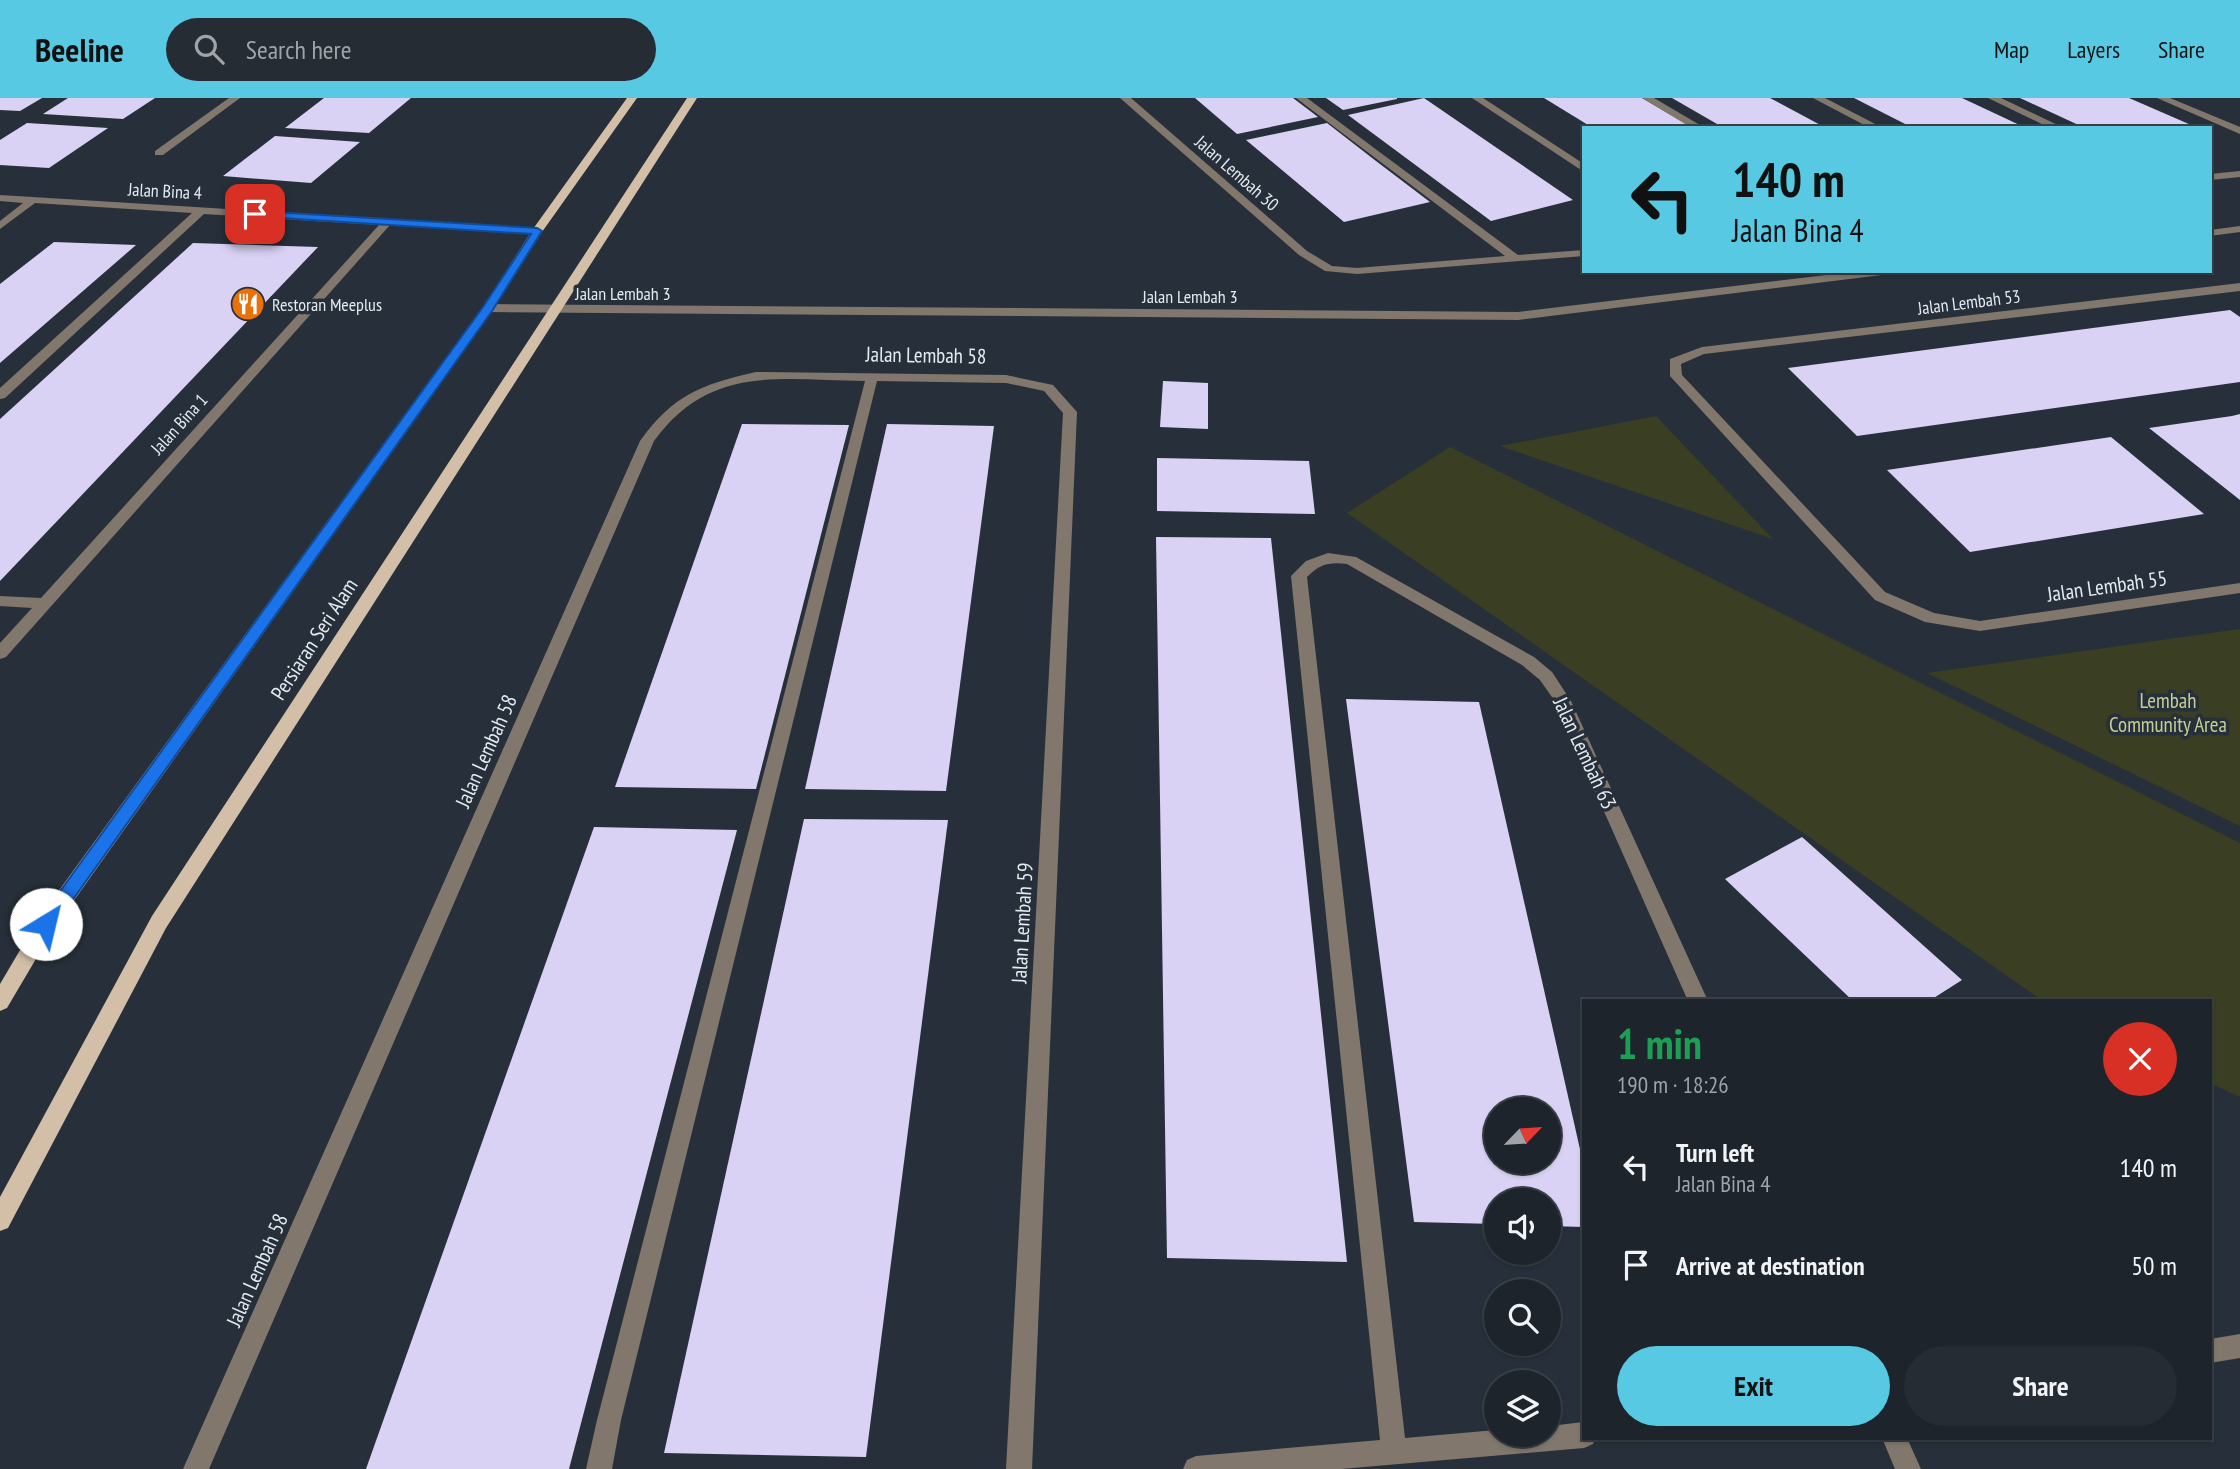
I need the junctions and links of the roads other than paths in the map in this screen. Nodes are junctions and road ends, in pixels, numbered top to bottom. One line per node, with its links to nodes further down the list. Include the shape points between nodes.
1 (235, 98): 15 (street)
2 (632, 98): 25 (main road)
3 (692, 98): 32 (main road, Persiaran Seri Alam)
4 (1125, 98): 28 (street, Jalan Lembah 30, via 1303,253 1329,269 1357,271)
5 (1301, 98): 28 (street)
6 (1477, 98): 16 (street)
7 (1647, 98): 11 (street)
8 (1818, 98): 12 (street)
9 (1993, 98): 13 (street)
10 (2162, 98): 14 (street)
11 (1696, 126)
12 (1874, 126)
13 (2055, 126)
14 (2240, 131)
15 (159, 153)
16 (1582, 168)
17 (2240, 174): 18 (street)
18 (2212, 177)
19 (0, 198): 20 (street, Jalan Bina 4)
20 (33, 200): 21 (street, Jalan Bina 4); 23 (street)
21 (202, 211): 22 (street, Jalan Bina 4); 36 (street)
22 (387, 222): 25 (street, Jalan Bina 4); 39 (street, Jalan Bina 1)
23 (0, 226)
24 (2240, 229): 26 (street)
25 (537, 231): 31 (main road)
26 (2212, 233)
27 (1582, 253): 28 (street)
28 (1515, 258)
29 (1873, 273): 32 (street, Jalan Lembah 3, via 1518,316)
30 (2240, 287): 33 (street, Jalan Lembah 53)
31 (488, 308): 32 (street, Jalan Lembah 3); 42 (main road, via 46,924)
32 (554, 310): 43 (main road, Persiaran Seri Alam, via 159,922)
33 (1702, 351): 37 (street, Jalan Lembah 55, via 1674,362 1676,376 1880,596 1931,618 1980,626)
34 (872, 377): 35 (street, Jalan Lembah 58, via 1006,379); 49 (street, Jalan Lembah 58, via 756,376 727,382 685,399 666,414 647,441); 50 (street)
35 (1048, 388): 51 (street, Jalan Lembah 59, via 1070,412)
36 (0, 395)
37 (2240, 588)
38 (0, 601): 39 (street)
39 (45, 603): 40 (street, Jalan Bina 1)
40 (0, 653)
41 (1697, 999): 48 (street, Jalan Lembah 63, via 1563,701 1546,676 1528,661 1351,560 1329,557 1310,564 1299,576)
42 (0, 1002)
43 (0, 1220)
44 (2240, 1346): 45 (street)
45 (2212, 1351)
46 (1582, 1434): 48 (street)
47 (1895, 1440): 53 (street)
48 (1394, 1452): 52 (street)
49 (196, 1469)
50 (599, 1469)
51 (1018, 1469)
52 (1196, 1469)
53 (1908, 1469)

